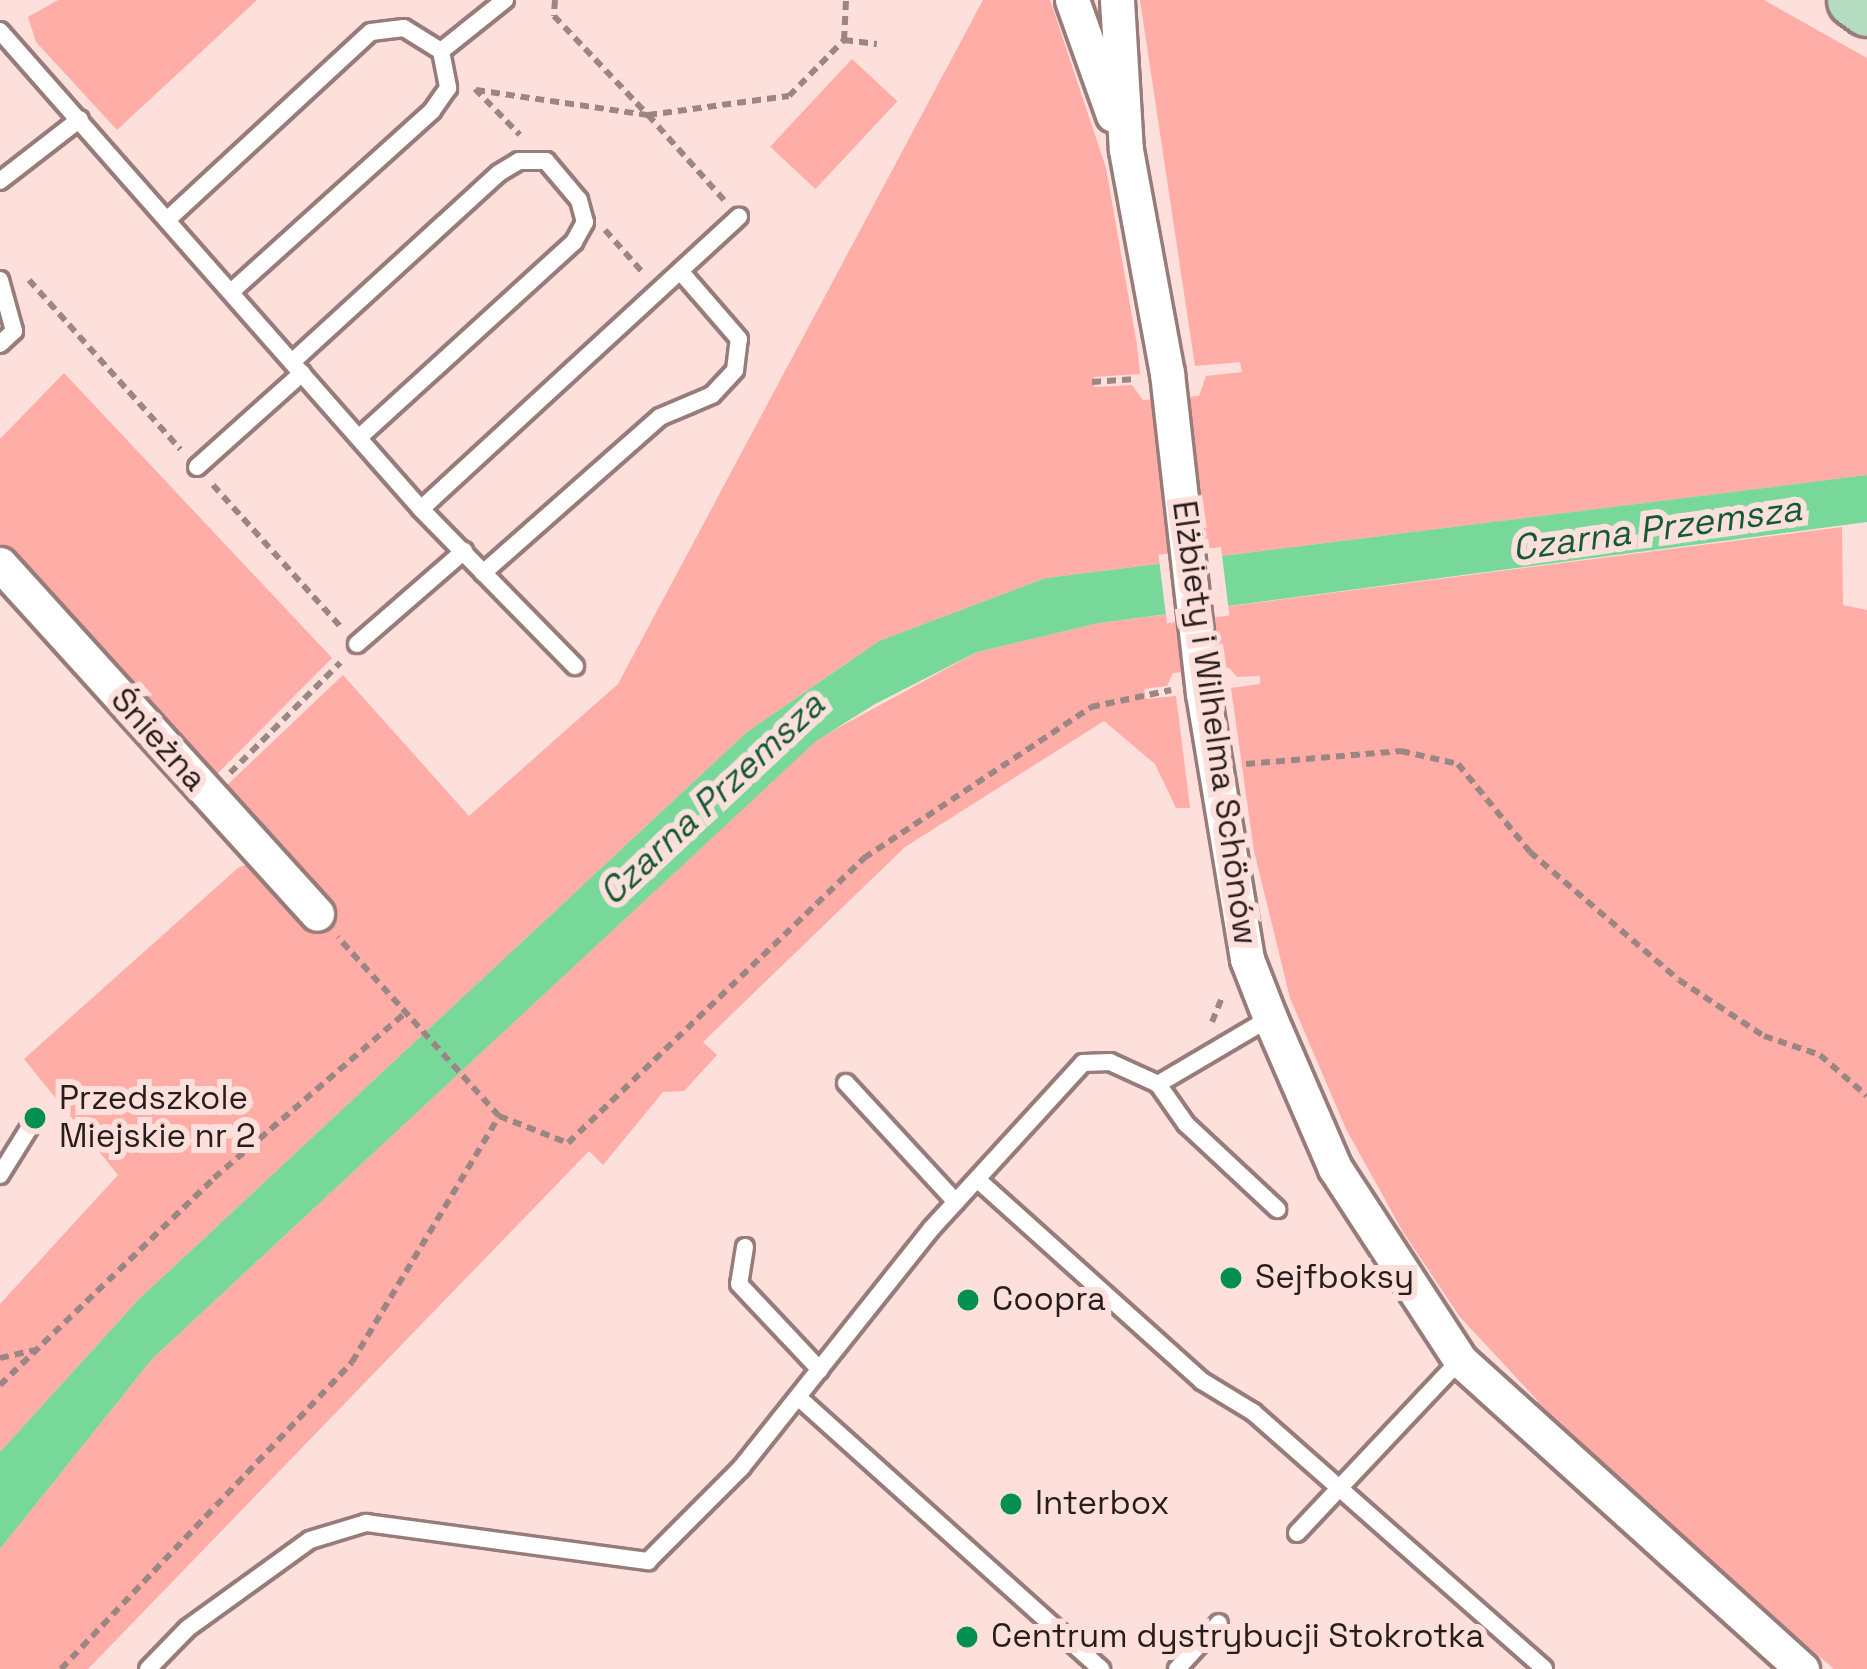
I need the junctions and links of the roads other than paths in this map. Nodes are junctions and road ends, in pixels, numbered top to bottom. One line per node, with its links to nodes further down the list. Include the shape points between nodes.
1 (505, 0): 7 (lane)
2 (1072, 0): 9 (street, Elżbiety i Wilhelma Schönów)
3 (1117, 0): 9 (street, Elżbiety i Wilhelma Schönów)
4 (1853, 0): 5 (main road)
5 (1867, 10)
6 (0, 31): 8 (lane)
7 (441, 51): 12 (lane, via 404,28 371,32); 15 (lane, via 448,88 432,111)
8 (80, 119): 10 (lane); 12 (lane)
9 (1126, 150): 27 (street, Elżbiety i Wilhelma Schönów, via 1247,959)
10 (0, 181)
11 (739, 217): 13 (lane)
12 (167, 220): 15 (lane)
13 (680, 271): 20 (lane); 23 (lane, via 739,339 735,370 712,395 660,417)
14 (0, 280): 16 (lane, via 14,331)
15 (231, 292): 17 (lane)
16 (0, 344)
17 (297, 368): 18 (lane); 18 (lane, via 499,173 518,161 546,161 580,200 585,222 574,242); 19 (lane)
18 (360, 437): 20 (lane)
19 (197, 467)
20 (421, 509): 21 (lane)
21 (464, 551): 23 (lane); 24 (lane)
22 (0, 564): 26 (street, Śnieżna)
23 (483, 573): 25 (lane)
24 (357, 644)
25 (575, 666)
26 (317, 914)
27 (1270, 1018): 29 (lane); 36 (street, Elżbiety i Wilhelma Schönów, via 1335,1168)
28 (846, 1083): 33 (lane)
29 (1158, 1084): 32 (lane, via 1110,1062 1083,1063); 34 (lane, via 1186,1124)
30 (33, 1121): 31 (lane)
31 (0, 1175)
32 (978, 1180): 33 (lane); 39 (lane, via 1202,1382 1253,1412)
33 (956, 1202): 37 (lane)
34 (1277, 1209)
35 (746, 1247): 37 (lane, via 739,1284)
36 (1460, 1360): 39 (lane); 46 (street, Elżbiety i Wilhelma Schönów)
37 (820, 1370): 38 (lane)
38 (799, 1397): 42 (lane, via 648,1561 365,1523 310,1540 188,1628); 43 (lane)
39 (1337, 1489): 40 (lane); 45 (lane)
40 (1297, 1533)
41 (1219, 1623): 44 (lane)
42 (148, 1669)
43 (1101, 1669)
44 (1177, 1669)
45 (1544, 1669)
46 (1802, 1669)

